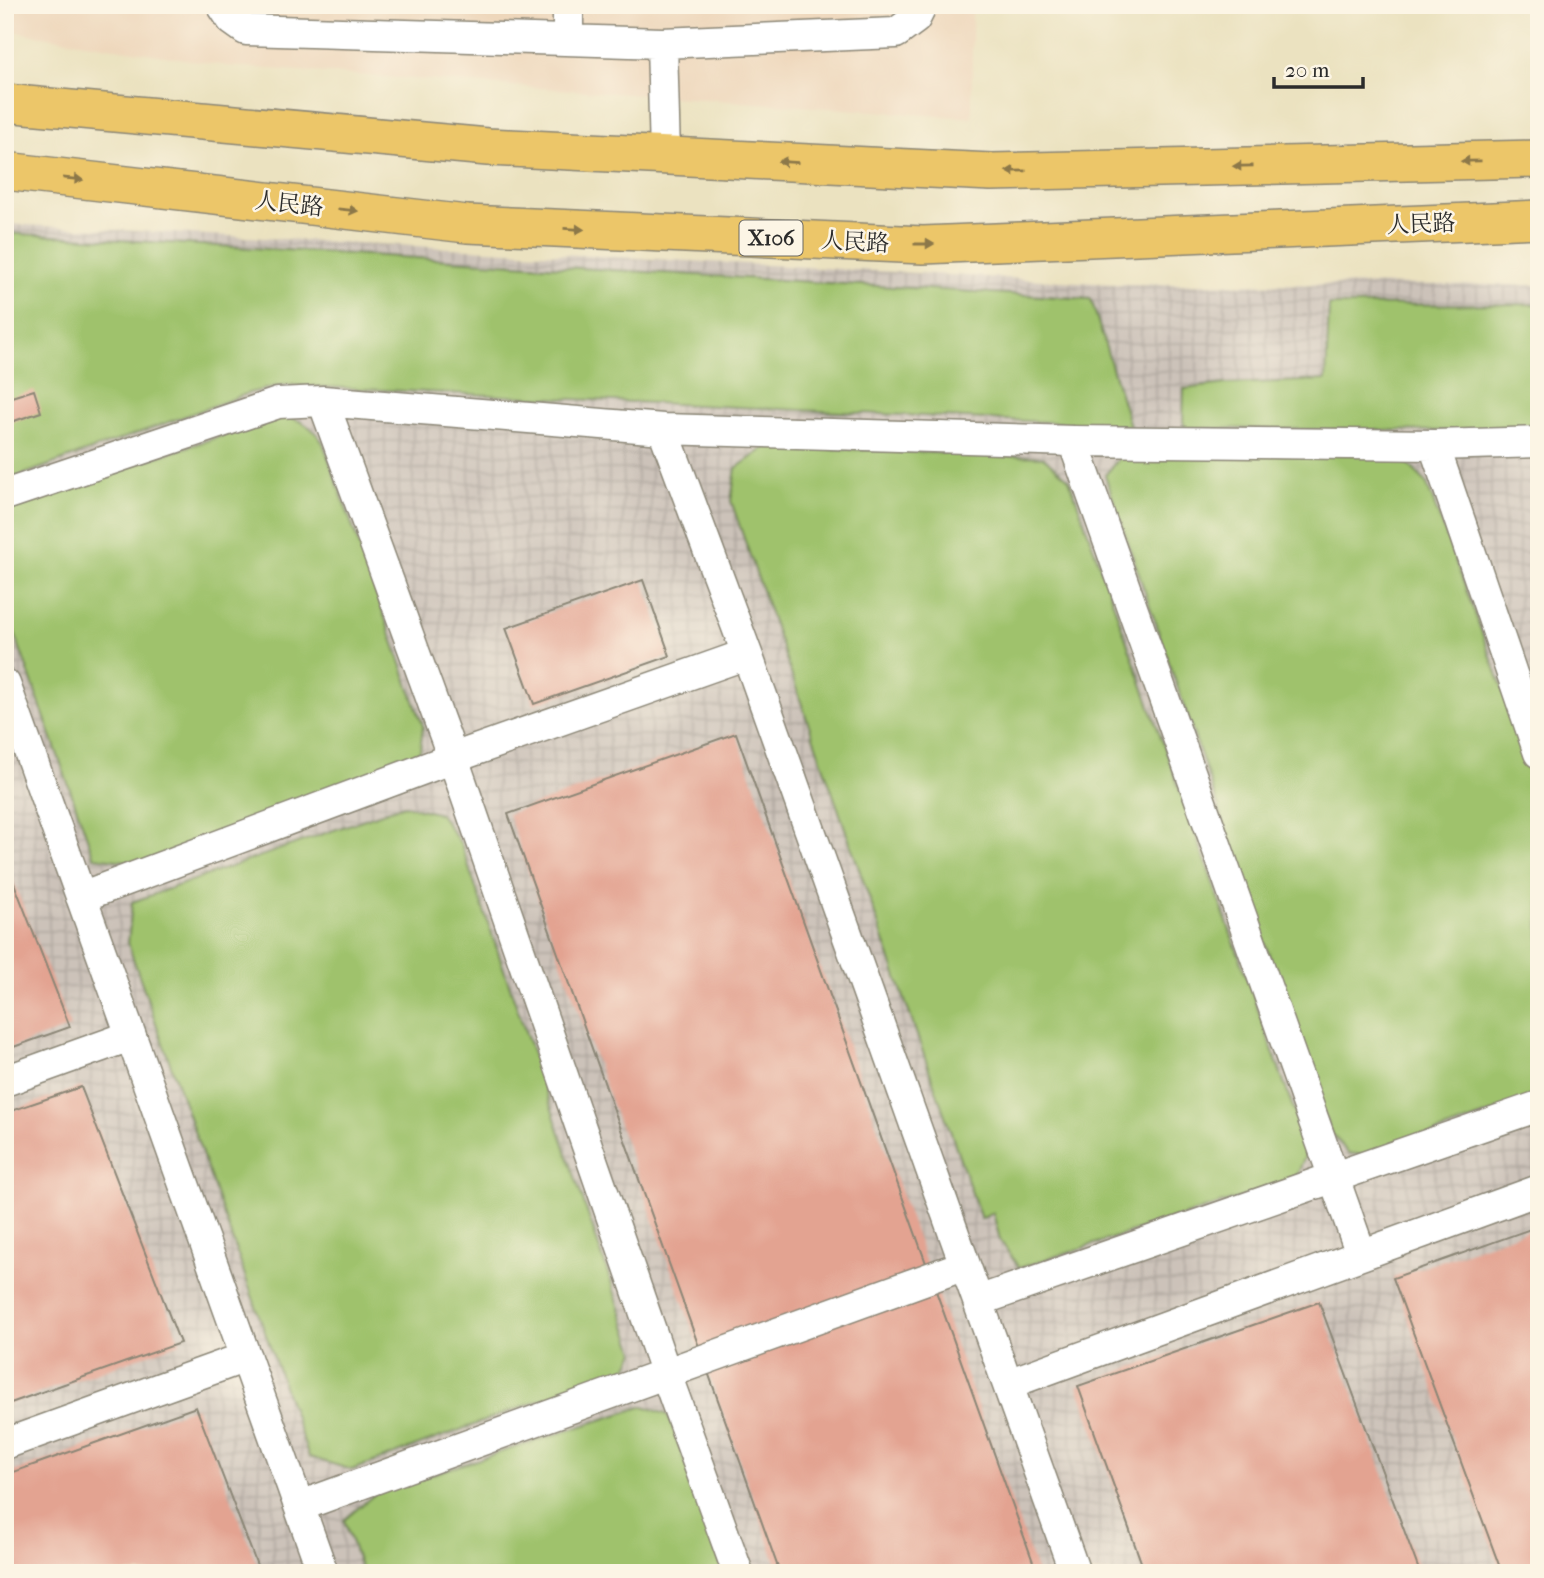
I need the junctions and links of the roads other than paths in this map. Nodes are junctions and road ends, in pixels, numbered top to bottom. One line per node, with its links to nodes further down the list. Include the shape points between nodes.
1 (222, 5): 4 (street, via 246,30)
2 (568, 5): 4 (street)
3 (922, 5): 5 (street, via 915,19 896,33)
4 (568, 40): 5 (street)
5 (662, 43): 7 (street)
6 (5, 103): 7 (main road, via 488,147)
7 (665, 156): 8 (main road, one-way to 7, via 991,172)
8 (1539, 159)
9 (5, 171): 10 (main road, 人民路 / X106, one-way to 10, via 467,224 923,245)
10 (1539, 219)
11 (324, 401): 12 (street); 16 (street, via 278,403); 21 (street)
12 (663, 429): 13 (street); 17 (street)
13 (1073, 440): 15 (street); 26 (street)
14 (1539, 442): 15 (street)
15 (1434, 444): 20 (street)
16 (5, 495)
17 (747, 654): 21 (street); 29 (street)
18 (5, 684): 19 (street)
19 (11, 720): 22 (street)
20 (1539, 753)
21 (453, 758): 22 (street); 32 (street)
22 (81, 897): 23 (street)
23 (130, 1036): 24 (street); 31 (street)
24 (5, 1081)
25 (1539, 1106): 26 (street)
26 (1332, 1177): 28 (street); 30 (street)
27 (1539, 1190): 28 (street)
28 (1361, 1254): 33 (street)
29 (965, 1265): 30 (street); 32 (street)
30 (978, 1301): 33 (street)
31 (246, 1357): 34 (street); 35 (street)
32 (666, 1374): 35 (street); 37 (street)
33 (1008, 1384): 38 (street)
34 (5, 1444)
35 (300, 1506): 36 (street)
36 (323, 1573)
37 (738, 1573)
38 (1075, 1573)

